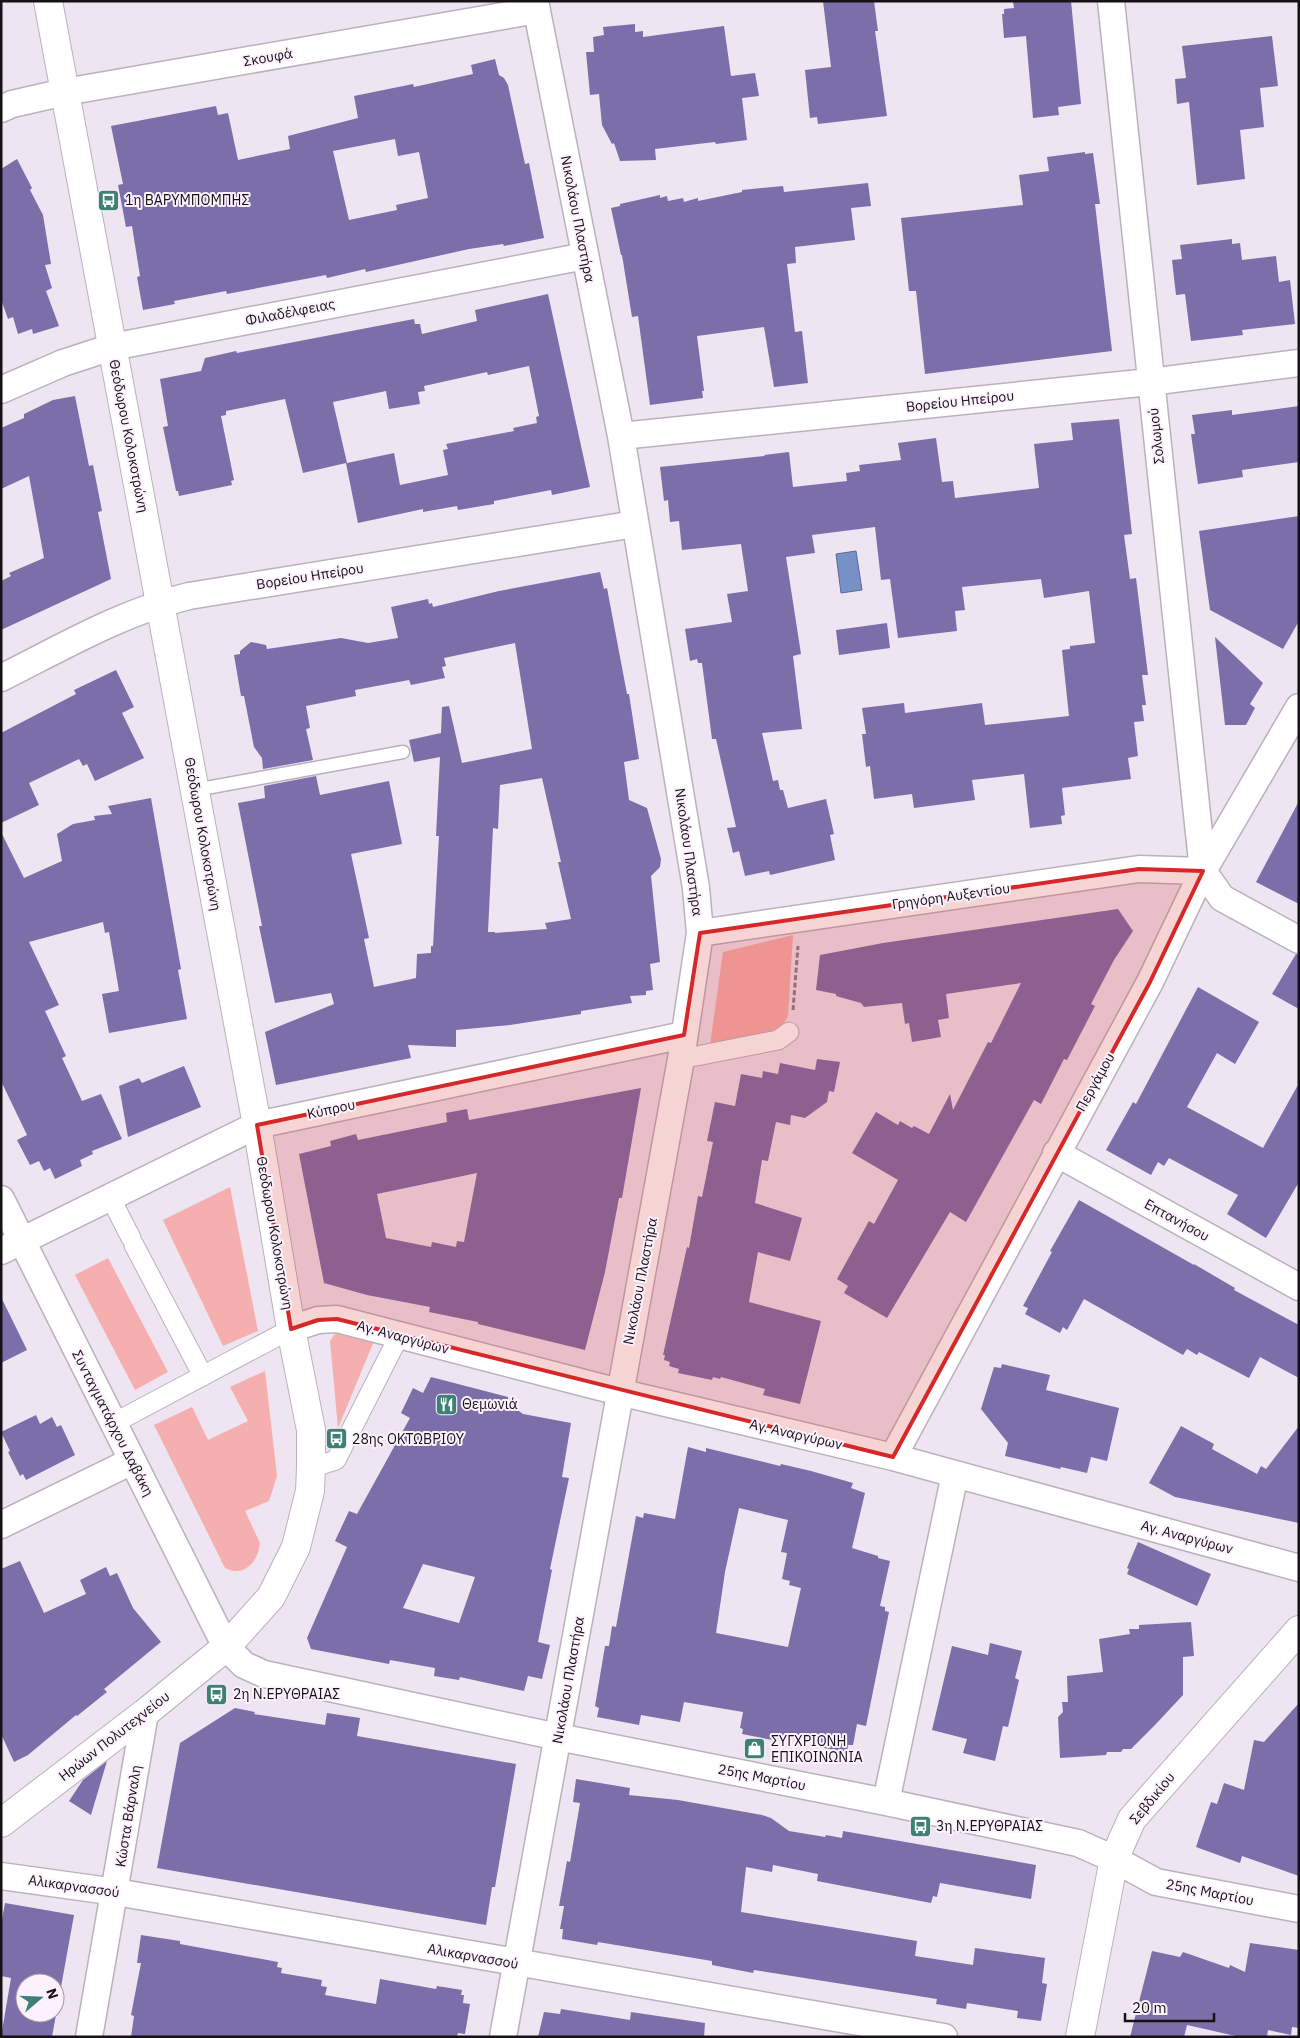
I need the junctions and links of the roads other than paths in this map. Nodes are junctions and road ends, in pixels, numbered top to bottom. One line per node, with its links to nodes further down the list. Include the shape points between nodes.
1 (48, 1): 4 (street, Θεόδωρου Κολοκοτρώνη)
2 (1111, 1): 9 (street, Σολωμού)
3 (536, 6): 4 (street, Σκουφά); 6 (street, Νικολάου Πλαστήρα)
4 (65, 92): 5 (street, Σκουφά); 7 (street, Θεόδωρου Κολοκοτρώνη)
5 (1, 109)
6 (585, 256): 7 (street, Φιλαδέλφειας); 11 (street, Νικολάου Πλαστήρα)
7 (112, 347): 10 (street, Φιλαδέλφειας); 13 (street, Θεόδωρου Κολοκοτρώνη)
8 (1299, 363): 9 (street, Βορείου Ηπείρου)
9 (1150, 382): 11 (street, Βορείου Ηπείρου); 18 (street, Σολωμού)
10 (1, 390)
11 (621, 436): 12 (street, Νικολάου Πλαστήρα)
12 (635, 524): 13 (street, Βορείου Ηπείρου); 19 (street, Νικολάου Πλαστήρα, via 696,888)
13 (160, 603): 14 (street, Βορείου Ηπείρου, via 125,616); 17 (street, Θεόδωρου Κολοκοτρώνη)
14 (1, 678)
15 (1299, 707): 18 (street, Περγάμου)
16 (403, 752): 17 (lane)
17 (195, 790): 23 (street, Θεόδωρου Κολοκοτρώνη)
18 (1203, 871): 19 (street, Γρηγόρη Αυξεντίου, via 1139,869); 20 (street, via 1222,898); 24 (street, Περγάμου, via 1150,982)
19 (700, 933): 22 (street, Νικολάου Πλαστήρα)
20 (1299, 940)
21 (789, 1032): 22 (street, via 778,1040)
22 (683, 1047): 23 (street, Κύπρου); 32 (street, Νικολάου Πλαστήρα)
23 (257, 1125): 25 (street, Κύπρου); 29 (street, Θεόδωρου Κολοκοτρώνη)
24 (1056, 1153): 28 (street, Επτανήσου); 34 (street, Περγάμου)
25 (110, 1197): 27 (street, Κύπρου); 31 (street)
26 (1, 1199): 27 (street, Συνταγματάρχου Δαβάκη)
27 (12, 1245): 33 (street, Συνταγματάρχου Δαβάκη)
28 (1299, 1287)
29 (291, 1329): 30 (street, Αγ. Αναργύρων, via 318,1320 336,1319); 31 (street); 36 (street, Θεόδωρου Κολοκοτρώνη, via 311,1430)
30 (398, 1336): 32 (street, Αγ. Αναργύρων); 36 (street, via 336,1460)
31 (203, 1376): 33 (street)
32 (619, 1392): 34 (street, Αγ. Αναργύρων); 43 (street, Νικολάου Πλαστήρα)
33 (114, 1423): 35 (street, Συνταγματάρχου Δαβάκη)
34 (893, 1457): 37 (street, Αγ. Αναργύρων)
35 (132, 1461): 38 (street); 41 (street, Συνταγματάρχου Δαβάκη)
36 (311, 1468): 41 (street, Θεόδωρου Κολοκοτρώνη, via 310,1491 296,1547 271,1597)
37 (955, 1474): 39 (street, Αγ. Αναργύρων); 44 (street)
38 (1, 1525)
39 (1299, 1568)
40 (1295, 1639): 46 (street, Σεβδικίου, via 1132,1819)
41 (226, 1647): 42 (street, Ηρώων Πολυτεχνείου); 43 (street, 25ης Μαρτίου, via 244,1664 264,1674)
42 (146, 1713): 45 (street, Ηρώων Πολυτεχνείου); 48 (street, Κώστα Βάρναλη)
43 (558, 1737): 44 (street, 25ης Μαρτίου); 50 (street, Νικολάου Πλαστήρα)
44 (886, 1802): 46 (street, 25ης Μαρτίου, via 1078,1844)
45 (1, 1823)
46 (1114, 1859): 49 (street, 25ης Μαρτίου, via 1156,1882); 54 (street, Σεβδικίου)
47 (1, 1876): 48 (street, Αλικαρνασσού)
48 (116, 1892): 50 (street, Αλικαρνασσού); 51 (street, Κώστα Βάρναλη)
49 (1299, 1909)
50 (516, 1964): 52 (street, Νικολάου Πλαστήρα); 53 (street, Αλικαρνασσού)
51 (89, 2037)
52 (503, 2037)
53 (944, 2037)
54 (1080, 2037)

